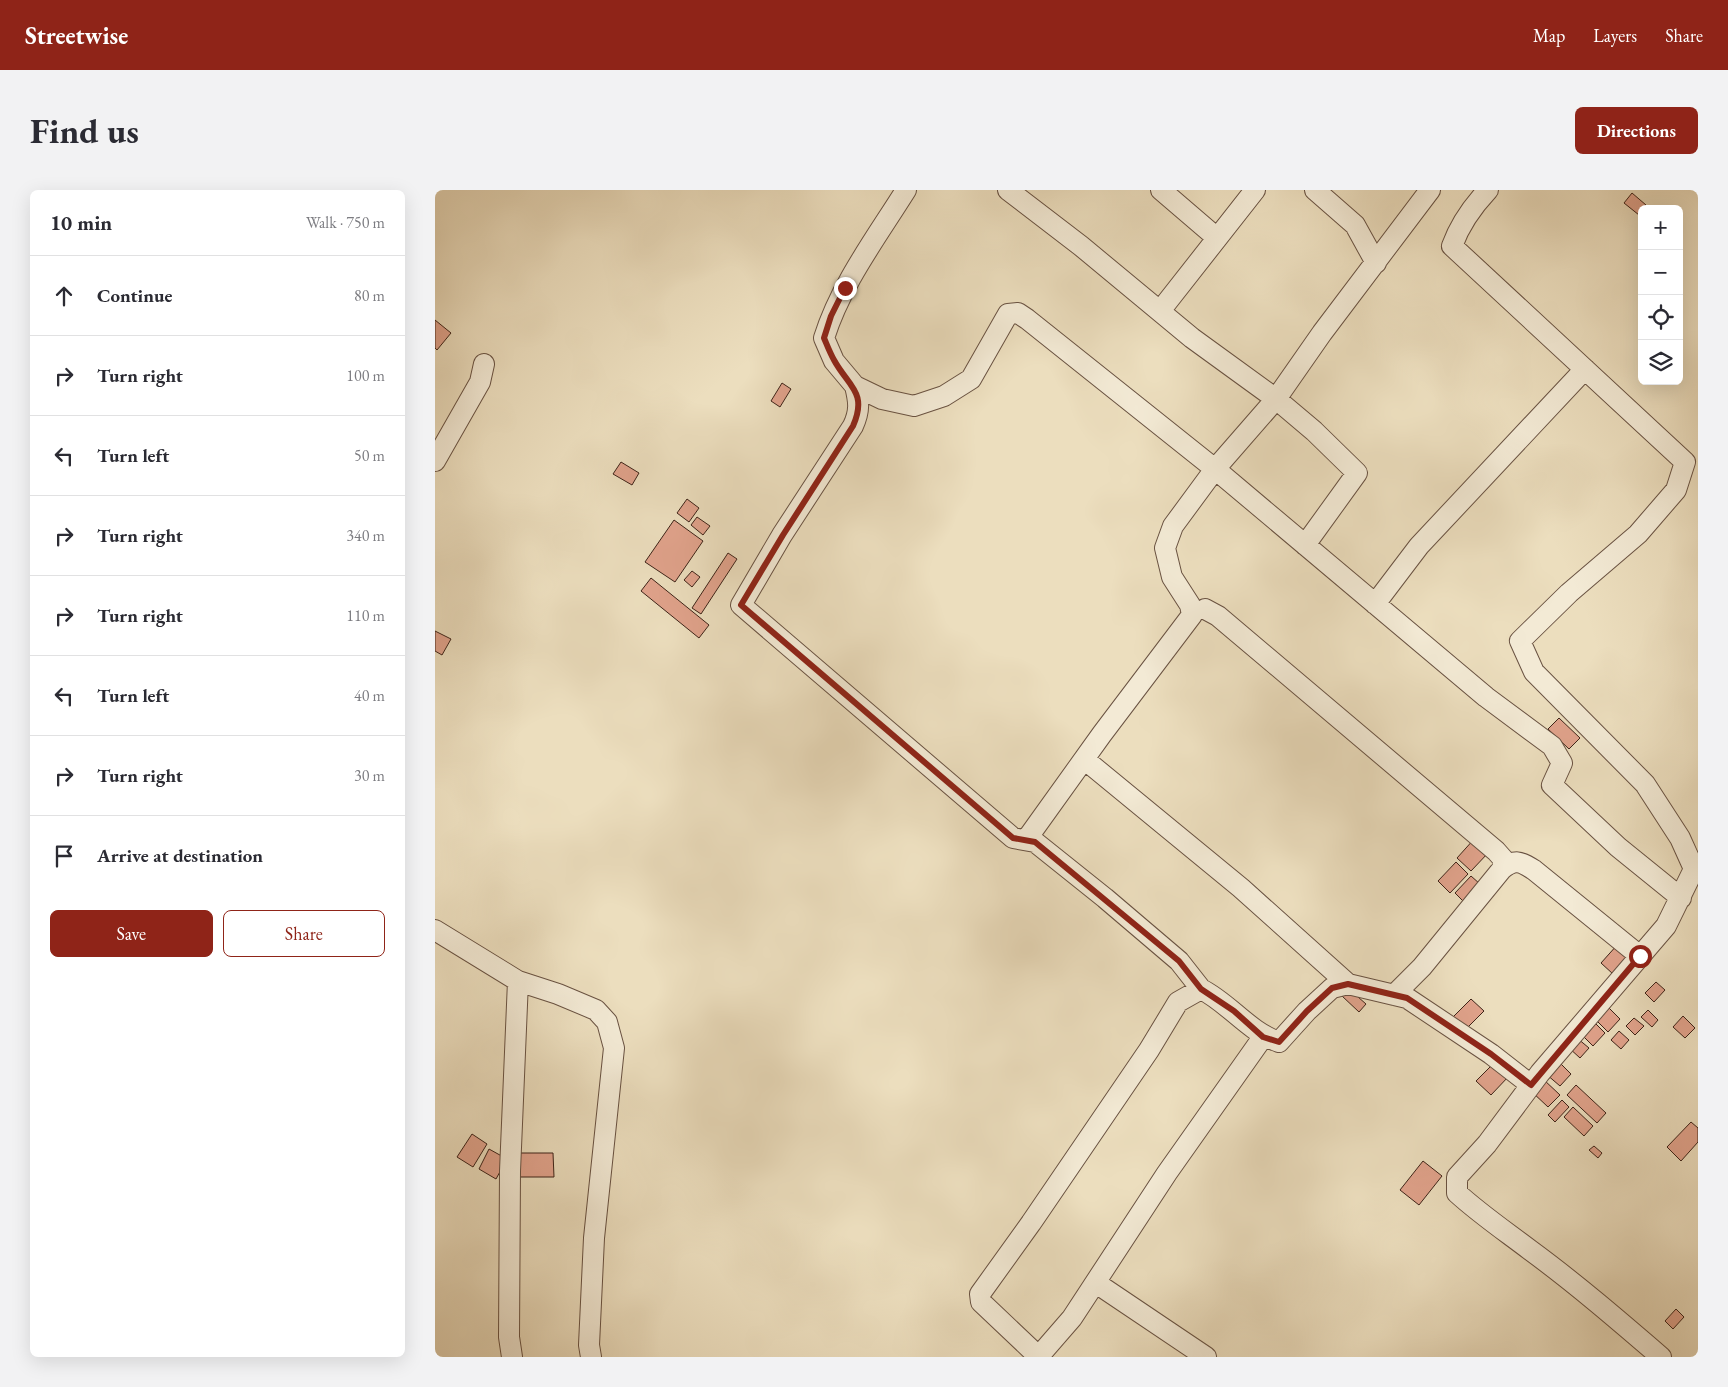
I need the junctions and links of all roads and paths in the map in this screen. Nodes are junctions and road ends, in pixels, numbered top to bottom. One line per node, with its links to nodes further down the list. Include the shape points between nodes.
1 (905, 190): 13 (street, via 845,288 824,338 834,361)
2 (1008, 190): 10 (street)
3 (1161, 190): 8 (street)
4 (1255, 190): 8 (street)
5 (1315, 190): 9 (street, via 1355,226)
6 (1430, 190): 9 (street)
7 (1489, 190): 12 (street, via 1472,206 1457,230 1452,246)
8 (1217, 238): 10 (street)
9 (1376, 263): 14 (street)
10 (1160, 311): 14 (street)
11 (484, 364): 15 (street, via 480,382)
12 (1585, 369): 18 (street, via 1419,546); 23 (street, via 1685,462 1676,490 1638,534 1569,593 1520,641 1534,672 1645,784 1680,838 1694,869)
13 (855, 386): 16 (street, via 882,399 914,406 944,396 971,379 1008,314 1018,313); 21 (street, via 859,414 853,426 741,605 1013,838)
14 (1276, 399): 16 (street); 17 (street, via 1357,473)
15 (435, 461)
16 (1215, 469): 17 (street); 20 (street, via 1173,526 1165,548 1172,577 1190,604 1192,615)
17 (1305, 545): 18 (street)
18 (1375, 604): 23 (street, via 1552,746 1562,762 1552,785 1618,847)
19 (1205, 609): 22 (street, via 1218,616 1496,851 1504,860)
20 (1084, 759): 21 (street); 27 (street, via 1241,888)
21 (1026, 840): 28 (street, via 1035,842 1179,961)
22 (1502, 869): 25 (street, via 1519,861 1534,870); 29 (street, via 1422,967)
23 (1681, 898): 25 (street, via 1666,926)
24 (435, 930): 26 (street)
25 (1640, 956): 31 (street)
26 (518, 981): 33 (street, via 511,1171 509,1337); 34 (street, via 596,1010 607,1022 614,1048 594,1238)
27 (1348, 984): 29 (street); 30 (street, via 1332,988 1279,1042)
28 (1201, 989): 30 (street, via 1234,1011); 35 (street, via 1178,1002 1031,1223 979,1294 981,1302)
29 (1394, 995): 31 (street, via 1407,998 1440,1018)
30 (1263, 1037): 32 (street, via 1167,1172)
31 (1531, 1085): 37 (street, via 1487,1144 1457,1177 1457,1193 1619,1320)
32 (1096, 1282): 35 (street, via 1072,1318); 36 (street)
33 (512, 1357)
34 (591, 1357)
35 (1039, 1357)
36 (1206, 1357)
37 (1660, 1357)

